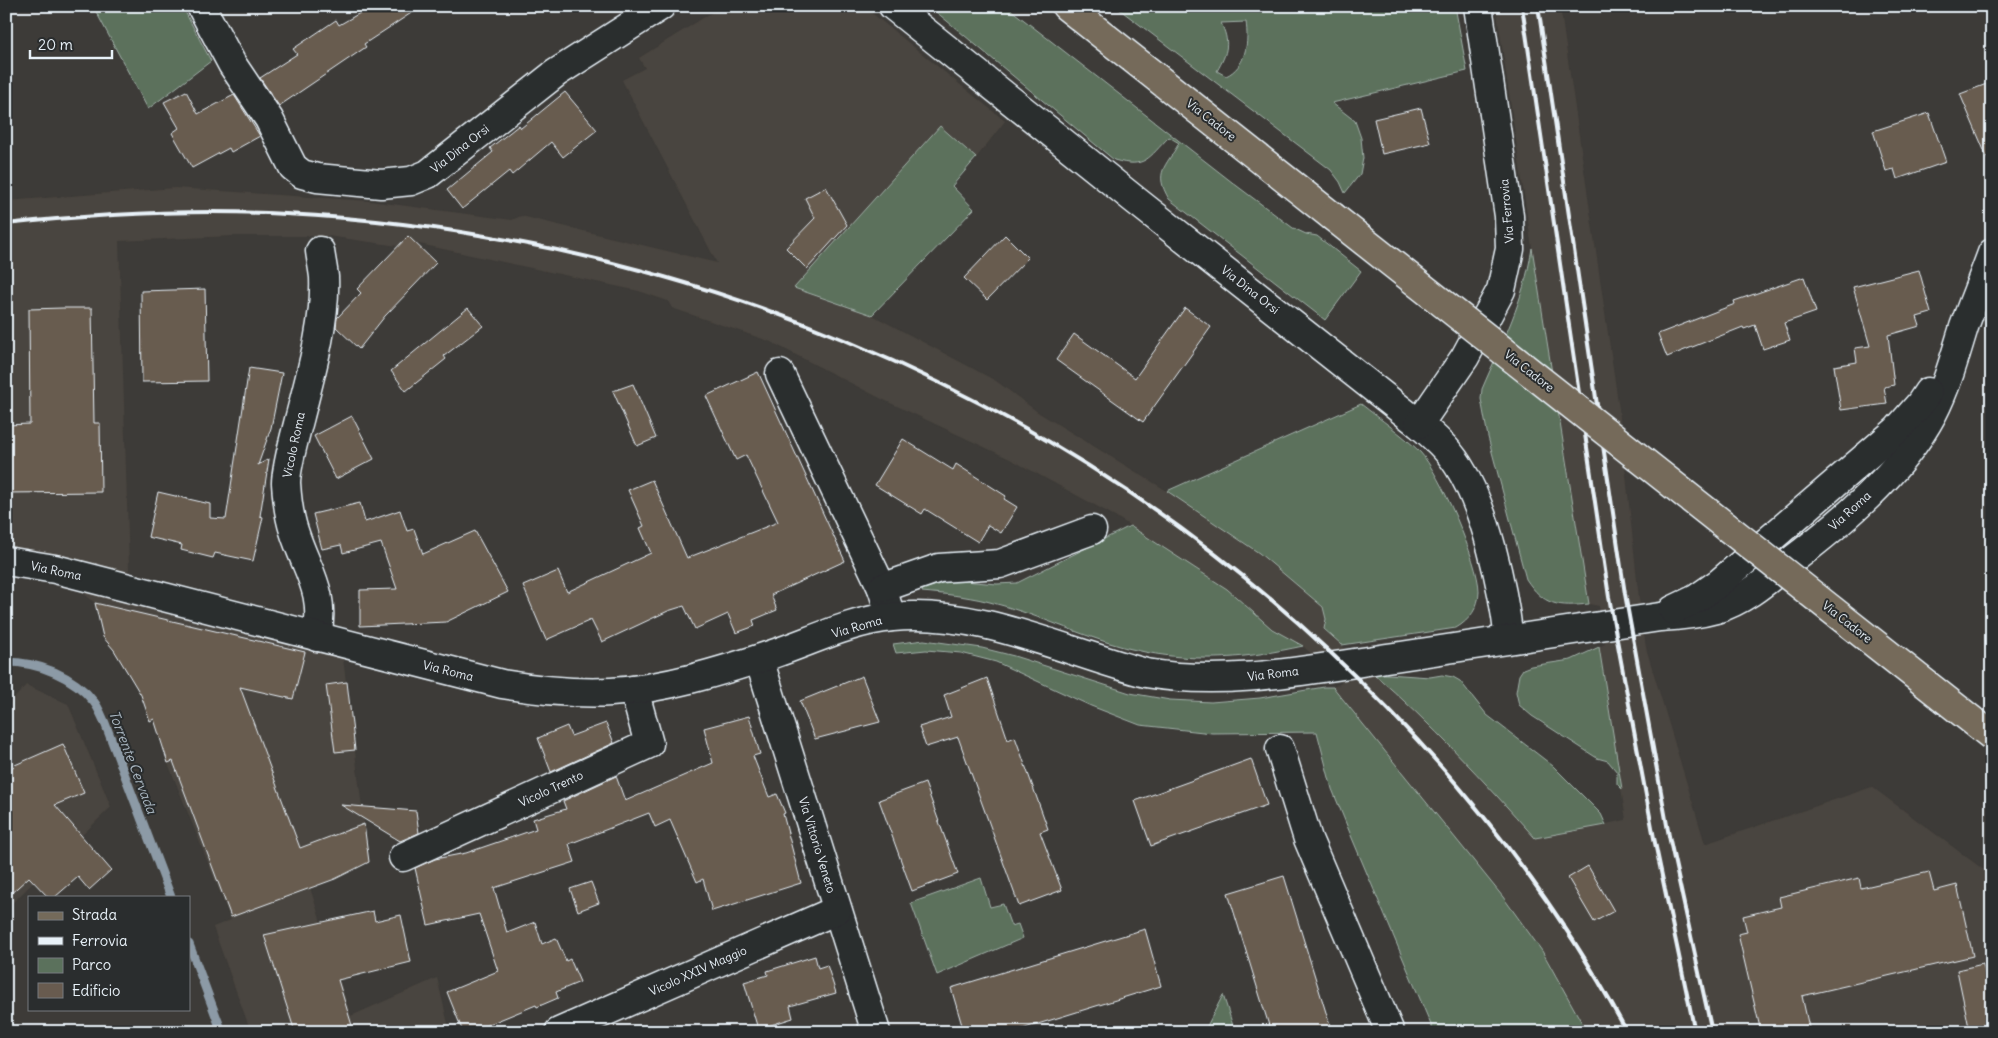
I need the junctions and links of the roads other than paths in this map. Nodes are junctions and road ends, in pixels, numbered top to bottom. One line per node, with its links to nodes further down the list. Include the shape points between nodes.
1 (201, 6): 2 (street, Via Dina Orsi, via 232,64 269,119 293,167 316,178 381,184 411,181 428,174 556,73)
2 (661, 6)
3 (894, 6): 9 (street, Via Dina Orsi)
4 (1066, 6): 18 (main road, Via Cadore, bridge)
5 (1478, 6): 9 (street, Via Ferrovia, via 1510,216 1510,249 1494,306 1465,357)
6 (320, 251): 14 (street, Vicolo Roma, via 324,277 323,306 286,480 294,531 319,600)
7 (1992, 253): 15 (street, Via Roma, via 1965,325 1920,404 1897,430 1719,583 1660,617)
8 (780, 374): 12 (street, Via Roma)
9 (1419, 424): 15 (street, Via Dina Orsi, via 1457,463 1472,491 1492,555)
10 (1092, 530): 12 (street, via 1006,562 939,568)
11 (6, 562): 14 (street, Via Roma, via 55,570)
12 (882, 588): 13 (street, Via Roma)
13 (892, 617): 15 (street, Via Roma, via 940,617 988,624 1122,667 1192,679 1287,673); 16 (street, Via Roma, via 853,626)
14 (317, 637): 17 (street, Via Roma, via 502,684 561,692)
15 (1509, 639)
16 (759, 659): 17 (street, Via Roma); 21 (street, Via Vittorio Veneto)
17 (634, 690): 20 (street, Vicolo Trento, via 649,744)
18 (1992, 736)
19 (1280, 748): 24 (street, via 1308,839)
20 (403, 857)
21 (837, 910): 22 (street, Vicolo XXIV Maggio); 23 (street, Via Vittorio Veneto)
22 (559, 1032)
23 (876, 1032)
24 (1390, 1032)

